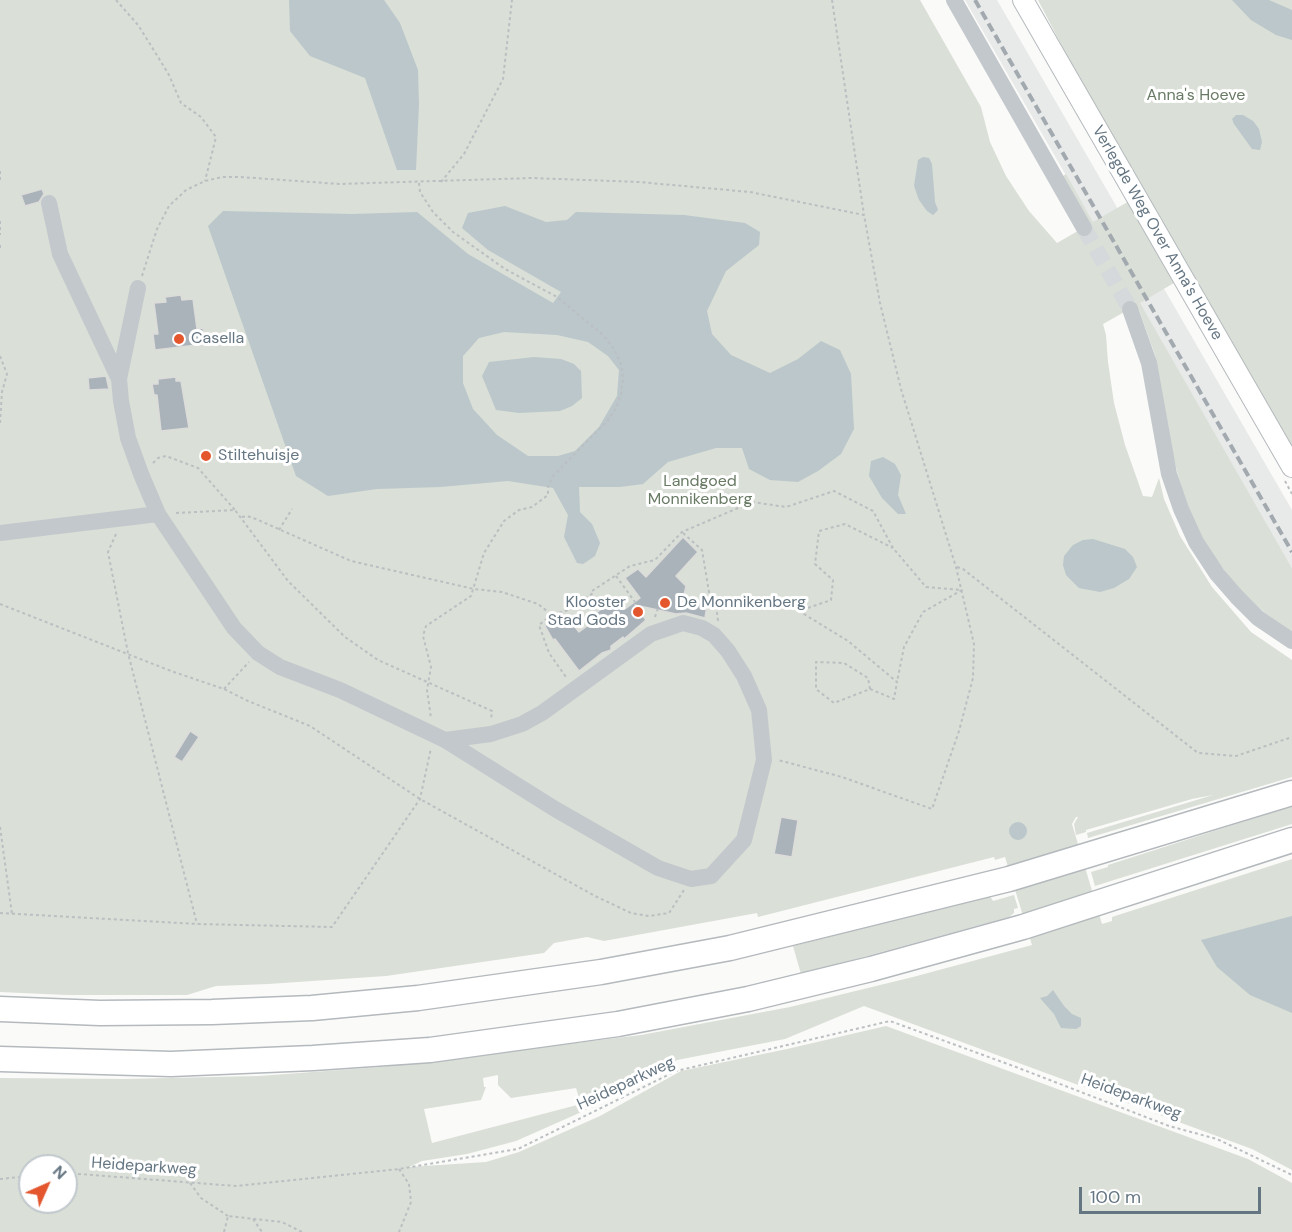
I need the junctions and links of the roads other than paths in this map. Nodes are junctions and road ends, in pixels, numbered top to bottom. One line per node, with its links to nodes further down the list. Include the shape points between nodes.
1 (954, 0): 4 (lane)
2 (1023, 0): 8 (main road, Verlegde Weg Over Anna's Hoeve)
3 (50, 203): 7 (lane, via 60,254)
4 (1084, 228)
5 (138, 288): 7 (lane)
6 (1130, 309): 11 (lane, via 1149,363 1169,474 1196,542 1237,597)
7 (119, 379): 9 (lane, via 128,438)
8 (1292, 467)
9 (158, 514): 10 (lane); 12 (lane, via 234,628 258,652 280,667 340,690)
10 (0, 533)
11 (1292, 642)
12 (439, 737): 12 (lane, via 658,868 691,879 711,876 744,840 764,760 759,710 744,675 714,635 682,623 651,634 522,724 491,734)
13 (1292, 793): 15 (highway, via 1009,879 730,948 601,972 418,998 312,1008 100,1013)
14 (1292, 840): 17 (highway, via 1023,927 871,969 748,999 618,1024 430,1050 314,1058 171,1064)
15 (0, 1009)
16 (0, 1059): 17 (highway)
17 (48, 1062): 18 (lane)
18 (0, 1066)

